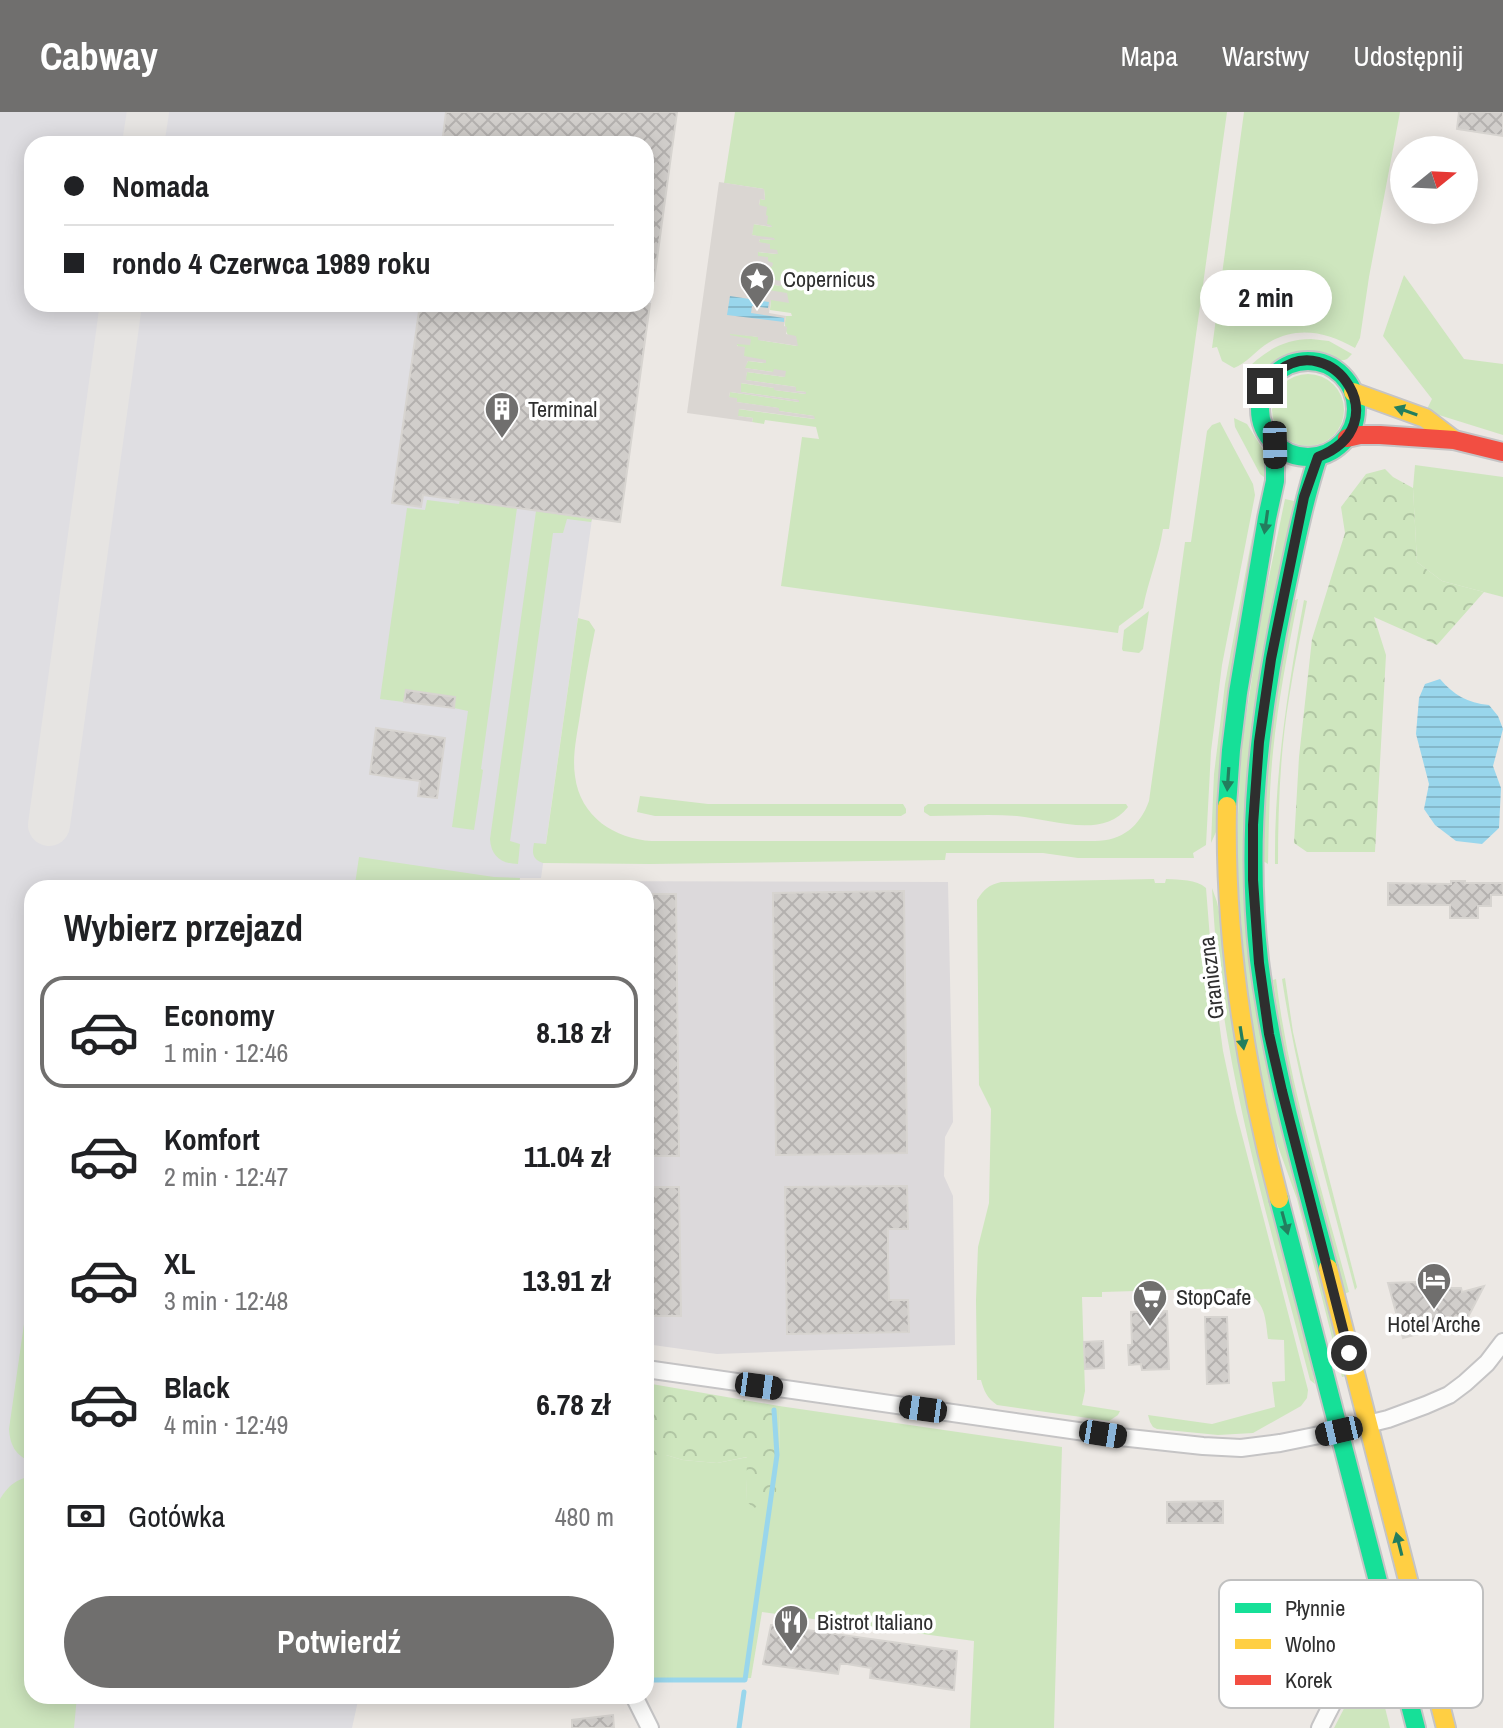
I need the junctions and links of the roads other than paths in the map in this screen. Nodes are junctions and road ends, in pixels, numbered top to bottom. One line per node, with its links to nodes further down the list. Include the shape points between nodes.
1 (1353, 392): 3 (main road, via 1355,418); 4 (main road, one-way to 1, via 1425,418); 5 (main road, via 1340,373 1324,363 1299,362 1276,372 1259,403 1260,420)
2 (1398, 436): 3 (main road); 4 (main road); 8 (main road, via 1342,458)
3 (1347, 438): 7 (main road)
4 (1454, 440): 6 (main road)
5 (1275, 445): 7 (main road, via 1291,455); 12 (main road, Graniczna, one-way to 12, via 1275,483 1230,751 1228,921 1254,1100)
6 (1503, 452)
7 (1318, 457): 8 (main road)
8 (1307, 490): 11 (main road, via 1259,742 1254,897 1272,1049)
9 (1503, 1342): 11 (street, via 1449,1395)
10 (654, 1370): 12 (street, via 1203,1446 1267,1446)
11 (1368, 1424): 12 (street); 14 (main road, one-way to 11)
12 (1339, 1431): 13 (main road, Graniczna)
13 (1377, 1580)
14 (1408, 1580)
15 (638, 1704): 19 (street)
16 (1330, 1708): 20 (street)
17 (1411, 1708): 21 (main road, Graniczna)
18 (1441, 1708): 22 (main road, one-way to 18)
19 (650, 1728)
20 (1320, 1728)
21 (1416, 1728)
22 (1446, 1728)

